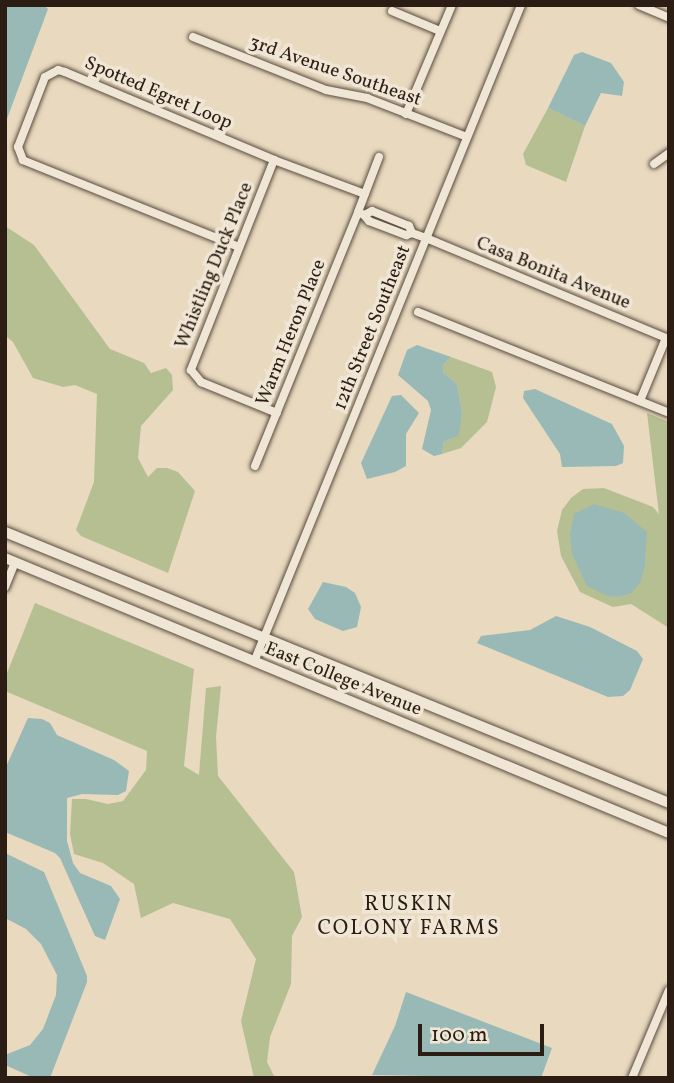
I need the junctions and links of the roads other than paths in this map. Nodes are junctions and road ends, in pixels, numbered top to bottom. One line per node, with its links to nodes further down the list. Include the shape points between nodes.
1 (452, 5): 6 (street)
2 (521, 5): 9 (street, 12th Street Southeast)
3 (639, 5): 5 (street)
4 (391, 11): 6 (street)
5 (669, 18)
6 (440, 31): 8 (street)
7 (193, 37): 8 (street, 3rd Avenue Southeast, via 326,90 367,98)
8 (406, 114): 9 (street, 3rd Avenue Southeast)
9 (467, 137): 16 (street, 12th Street Southeast)
10 (669, 153): 13 (street)
11 (379, 157): 14 (street, Warm Heron Place)
12 (274, 160): 14 (street, Spotted Egret Loop); 17 (street, Whistling Duck Place); 17 (street, Spotted Egret Loop, via 65,72 49,73 41,89 18,147 23,160)
13 (654, 164)
14 (365, 194): 15 (street, Warm Heron Place)
15 (361, 213): 16 (street, Casa Bonita Avenue, via 372,211); 21 (street, Warm Heron Place)
16 (426, 238): 19 (street, Casa Bonita Avenue); 27 (street, 12th Street Southeast)
17 (239, 247): 21 (street, Whistling Duck Place, via 191,370 201,382)
18 (418, 312): 20 (street)
19 (667, 338): 20 (street)
20 (640, 401): 22 (street)
21 (277, 413): 23 (street, Warm Heron Place)
22 (669, 413)
23 (255, 466)
24 (5, 532): 27 (main road, East College Avenue)
25 (10, 560): 26 (street); 28 (main road, East College Avenue)
26 (5, 587)
27 (264, 636): 28 (street, 12th Street Southeast); 29 (main road, East College Avenue)
28 (254, 662): 30 (main road, East College Avenue)
29 (669, 803)
30 (669, 833)
31 (669, 989): 32 (street)
32 (632, 1078)

